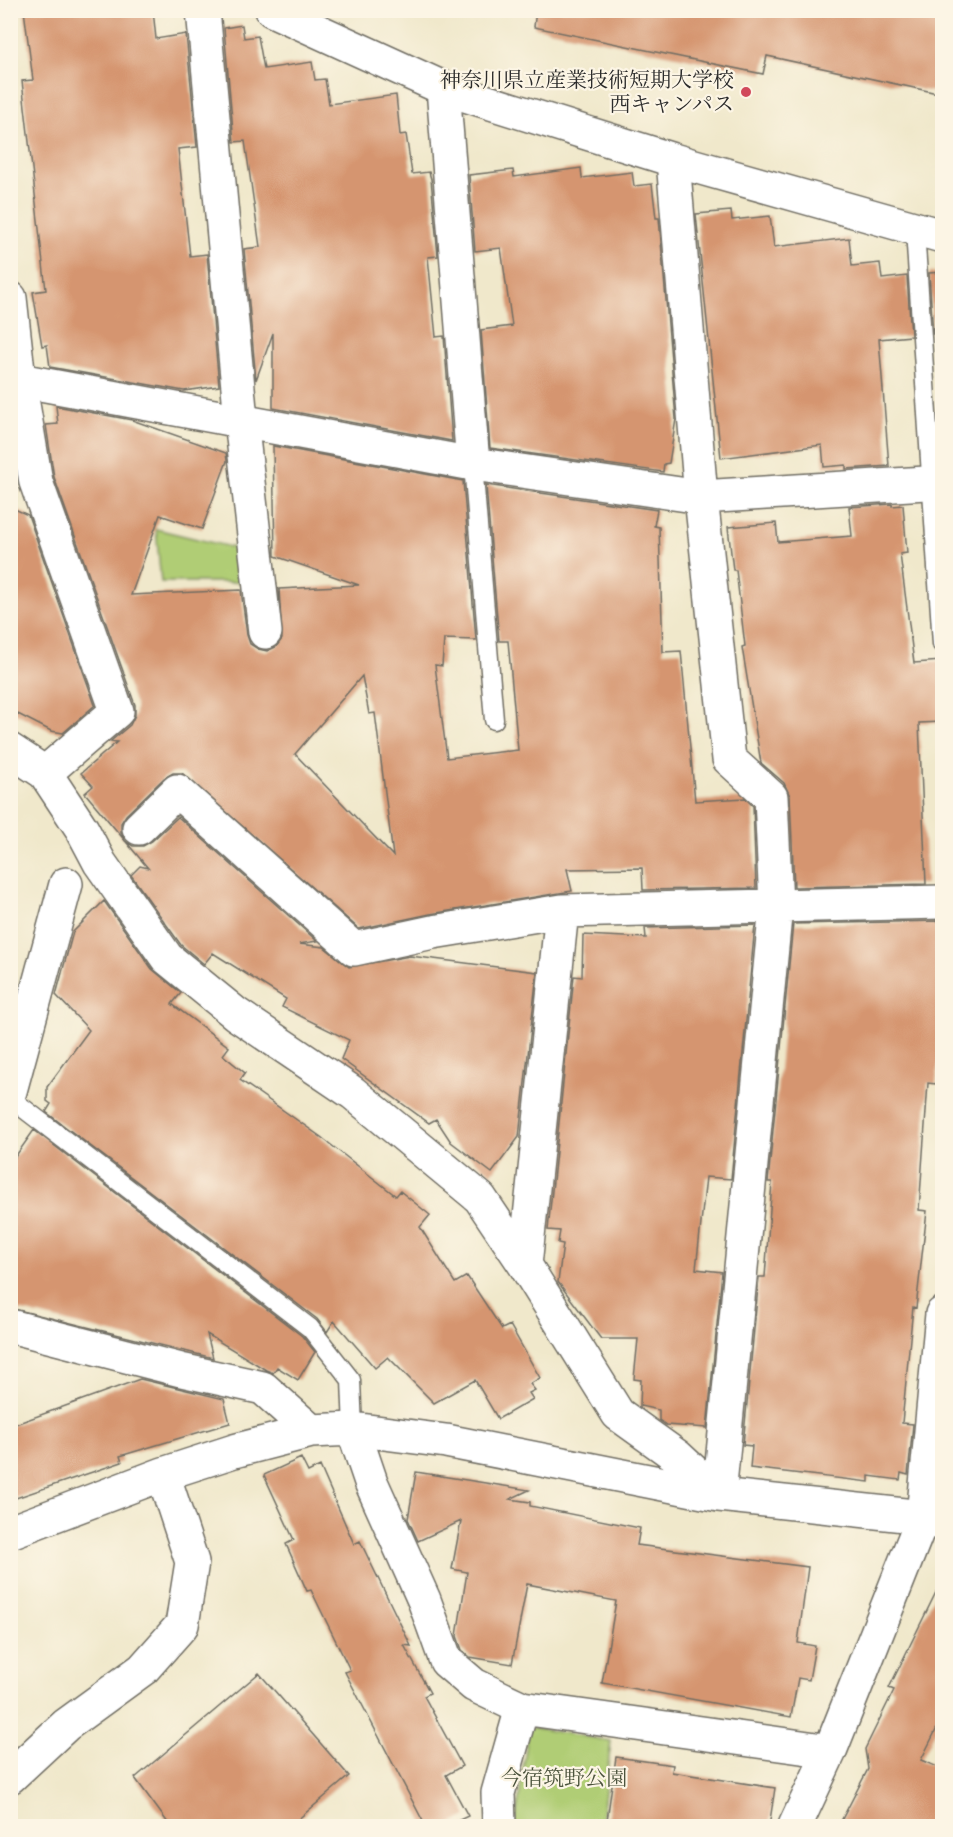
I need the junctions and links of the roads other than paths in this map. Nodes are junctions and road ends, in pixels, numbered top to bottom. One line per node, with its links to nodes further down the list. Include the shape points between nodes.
1 (203, 10): 8 (street)
2 (272, 10): 3 (street)
3 (443, 88): 4 (street); 9 (street)
4 (673, 160): 5 (street); 11 (street)
5 (929, 233): 10 (lane)
6 (10, 298): 7 (street)
7 (19, 380): 8 (street); 16 (street, via 36,482 117,711)
8 (241, 420): 9 (street); 12 (street)
9 (472, 464): 11 (street); 14 (lane)
10 (938, 483): 11 (street); 13 (lane)
11 (701, 497): 20 (street, via 729,759 771,797)
12 (265, 632)
13 (942, 644)
14 (494, 720)
15 (10, 750): 16 (street)
16 (45, 773): 24 (street, via 167,958 236,1014 353,1093 480,1198)
17 (138, 828): 21 (street, via 177,791 354,949)
18 (66, 884): 22 (street)
19 (942, 902): 20 (street)
20 (776, 906): 21 (street); 30 (street)
21 (562, 911): 24 (street)
22 (10, 1091)
23 (10, 1098): 27 (lane, via 309,1328 351,1380)
24 (525, 1264): 30 (street, via 618,1414 678,1457)
25 (942, 1314): 31 (street)
26 (10, 1326): 28 (street, via 263,1388)
27 (353, 1429): 28 (street); 30 (street, via 446,1441); 33 (street, via 371,1482 424,1600 446,1661 474,1685)
28 (310, 1431): 29 (street, via 234,1450)
29 (163, 1474): 32 (street); 35 (street, via 192,1562 182,1625 143,1669 66,1725)
30 (719, 1495): 31 (street)
31 (933, 1520): 34 (street)
32 (10, 1532)
33 (522, 1708): 34 (street); 36 (street, via 498,1793)
34 (830, 1751): 37 (street)
35 (10, 1778)
36 (499, 1827)
37 (795, 1827)

